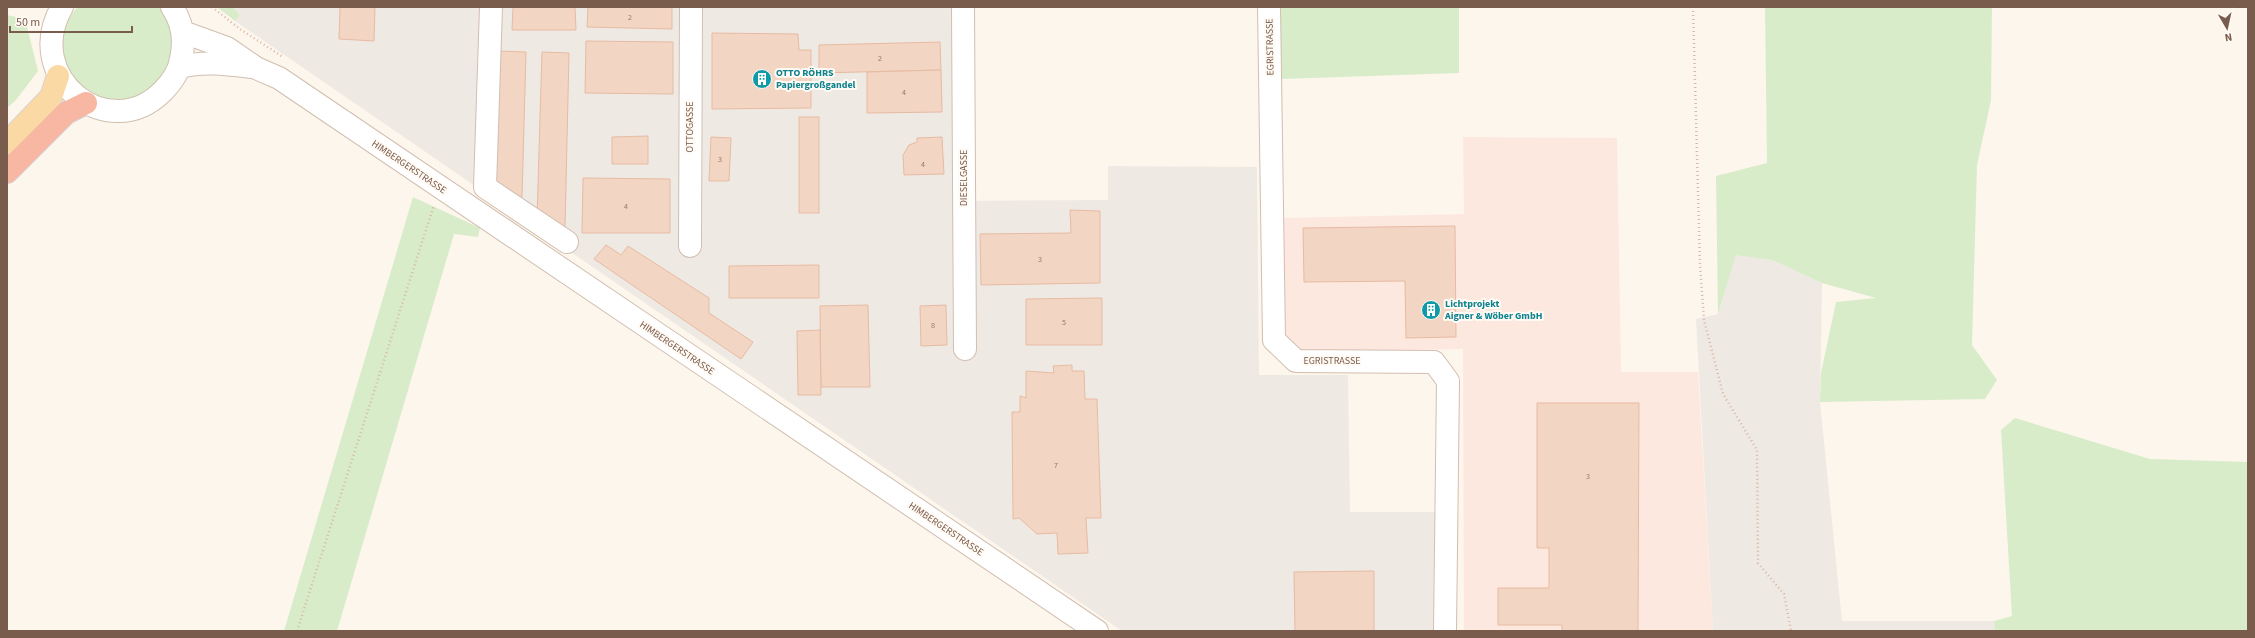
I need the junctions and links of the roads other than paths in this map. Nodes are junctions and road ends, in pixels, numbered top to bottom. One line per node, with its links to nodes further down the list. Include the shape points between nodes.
1 (62, 7): 10 (street, via 51,32 50,47 52,62)
2 (491, 7): 14 (street, via 484,187)
3 (691, 7): 15 (street, OTTOGASSE)
4 (963, 7): 16 (street, DIESELGASSE)
5 (1270, 7): 18 (street, EGRISTRASSE, via 1274,340 1296,361 1434,362 1448,381)
6 (175, 9): 7 (street)
7 (183, 32): 8 (street, via 184,48); 9 (street, HIMBERGERSTRASSE, via 227,48)
8 (180, 67): 9 (street, HIMBERGERSTRASSE, via 197,62 214,62); 11 (street, via 171,83 158,97 141,106 116,110)
9 (256, 68): 17 (street, HIMBERGERSTRASSE, via 279,78)
10 (58, 76): 11 (street, via 70,91); 12 (main road, via 51,97)
11 (86, 103): 13 (highway, via 66,113)
12 (7, 143)
13 (7, 172)
14 (567, 242)
15 (690, 246)
16 (965, 349)
17 (1097, 631)
18 (1445, 631)

